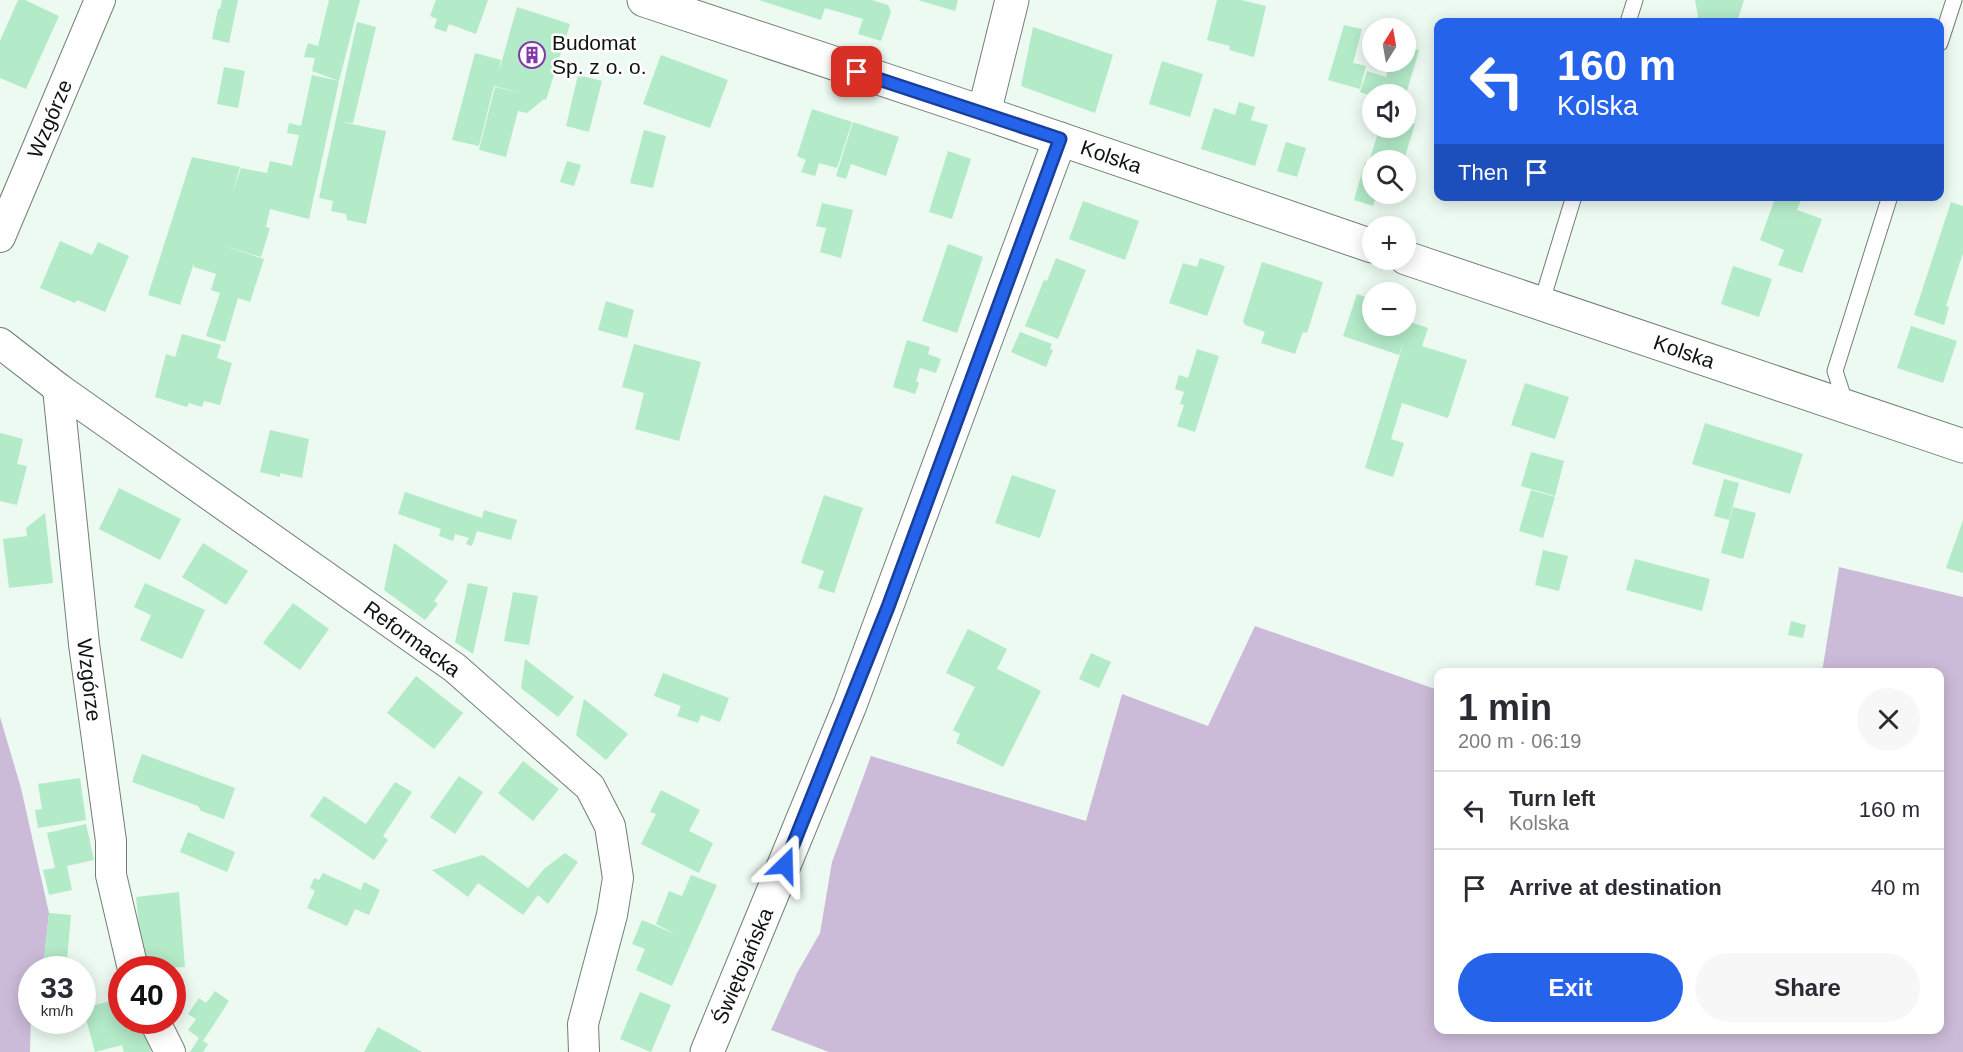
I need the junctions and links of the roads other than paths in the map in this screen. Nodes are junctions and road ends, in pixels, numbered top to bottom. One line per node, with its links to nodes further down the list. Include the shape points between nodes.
1 (100, 0): 12 (street, Wzgórze)
2 (644, 0): 8 (street, Kolska)
3 (1012, 0): 8 (street)
4 (1635, 0): 6 (lane)
5 (1954, 0): 7 (lane)
6 (1629, 18)
7 (1944, 31)
8 (984, 113): 9 (street, Kolska)
9 (1060, 139): 13 (street, Kolska); 24 (street, Świętojańska, via 871,650)
10 (1572, 201): 15 (lane)
11 (1888, 201): 18 (lane, via 1835,371)
12 (0, 237)
13 (1362, 243)
14 (1416, 261): 15 (street, Kolska)
15 (1541, 304): 18 (street, Kolska)
16 (0, 343): 17 (street, Reformacka)
17 (58, 388): 20 (street, Wzgórze, via 84,644 111,841 111,875); 23 (street, Reformacka, via 455,668 590,787 610,826 618,878 583,1024)
18 (1846, 406): 19 (street, Kolska)
19 (1963, 446)
20 (130, 956)
21 (161, 1034): 22 (street)
22 (170, 1052)
23 (584, 1052)
24 (707, 1052)

